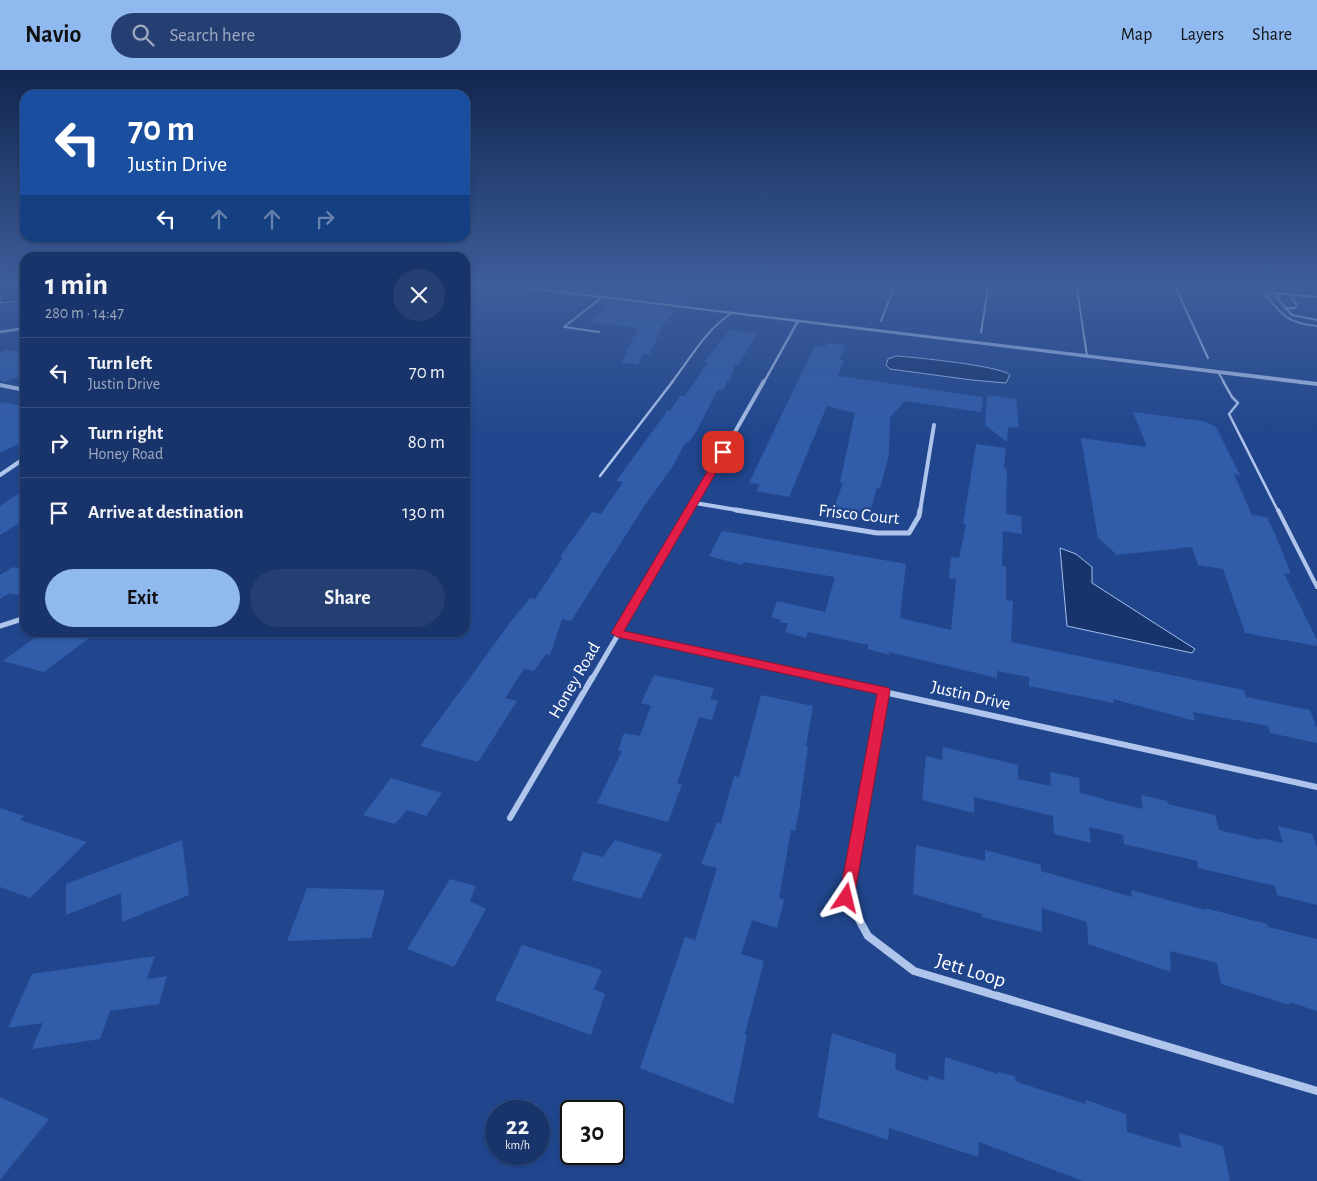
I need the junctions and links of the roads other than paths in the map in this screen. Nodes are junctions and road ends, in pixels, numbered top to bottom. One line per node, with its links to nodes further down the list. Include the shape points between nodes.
1 (709, 334): 15 (lane)
2 (791, 334): 16 (street, Honey Road)
3 (904, 334): 6 (street)
4 (1084, 334): 6 (lane)
5 (1197, 334): 7 (lane)
6 (1087, 356): 8 (street)
7 (1208, 358)
8 (1218, 372): 9 (street); 17 (lane, via 1238,403 1229,414)
9 (1317, 384)
10 (0, 385): 11 (street)
11 (20, 389)
12 (934, 425): 16 (street, Frisco Court, via 919,516 909,533 877,533)
13 (20, 461): 14 (street)
14 (0, 475)
15 (600, 476)
16 (694, 503): 20 (street, Honey Road)
17 (1317, 587)
18 (20, 620): 19 (street)
19 (0, 626)
20 (617, 633): 21 (street, Justin Drive); 23 (street, Honey Road)
21 (884, 691): 22 (street, Justin Drive); 24 (street, Jett Loop, via 846,898 868,936 914,971)
22 (1317, 787)
23 (510, 818)
24 (1317, 1091)

